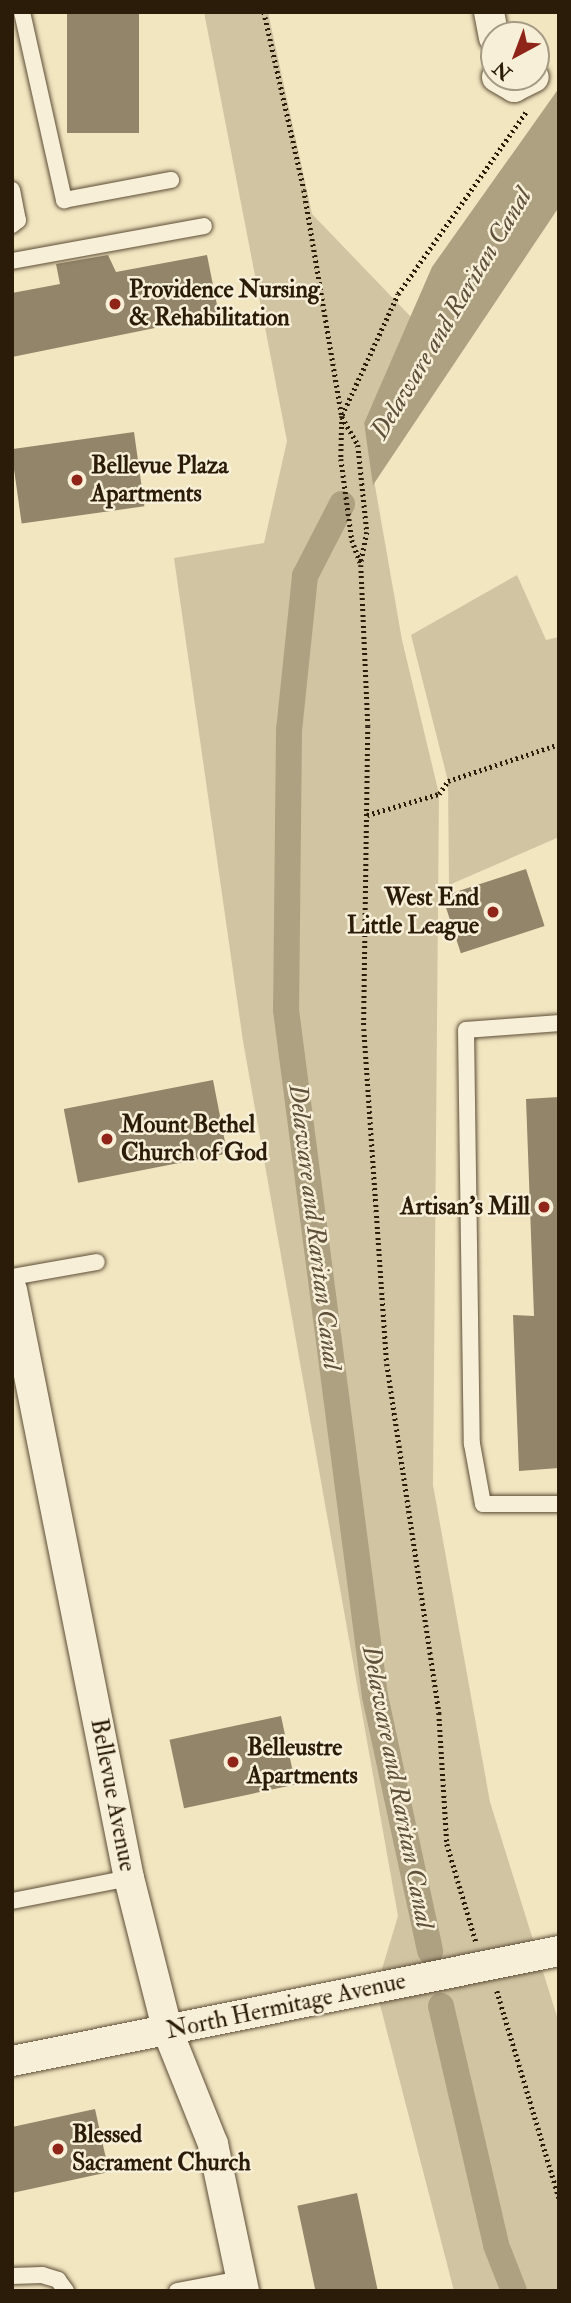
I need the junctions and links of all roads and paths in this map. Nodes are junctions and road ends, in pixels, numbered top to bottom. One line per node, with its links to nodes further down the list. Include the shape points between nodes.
1 (22, 12): 4 (lane, via 64,200)
2 (264, 12): 9 (path, via 304,190)
3 (528, 110): 9 (path, via 398,294)
4 (172, 180)
5 (12, 190): 6 (lane, via 18,220)
6 (12, 225)
7 (204, 226): 8 (lane)
8 (12, 261)
9 (342, 416): 10 (path, via 341,459 352,540); 10 (path, via 358,445 368,532)
10 (361, 565): 12 (path)
11 (559, 744): 12 (path, via 448,781 439,794)
12 (367, 814): 21 (path, via 364,1029 387,1364 439,1713 447,1844 478,1935)
13 (559, 1023): 17 (lane, via 466,1030 472,1444 483,1504)
14 (97, 1262): 15 (lane)
15 (12, 1277)
16 (12, 1290): 18 (street, Bellevue Avenue)
17 (559, 1504)
18 (130, 1878): 19 (lane); 23 (street, Bellevue Avenue)
19 (12, 1900)
20 (559, 1951): 21 (street, North Hermitage Avenue)
21 (474, 1957): 23 (street, North Hermitage Avenue, via 414,1979)
22 (495, 1987): 25 (path)
23 (168, 2032): 24 (street, North Hermitage Avenue); 27 (street, Bellevue Avenue, via 213,2144)
24 (12, 2060)
25 (559, 2198)
26 (12, 2276): 28 (lane, via 42,2275 58,2280)
27 (243, 2285): 29 (lane)
28 (66, 2291)
29 (177, 2291)

